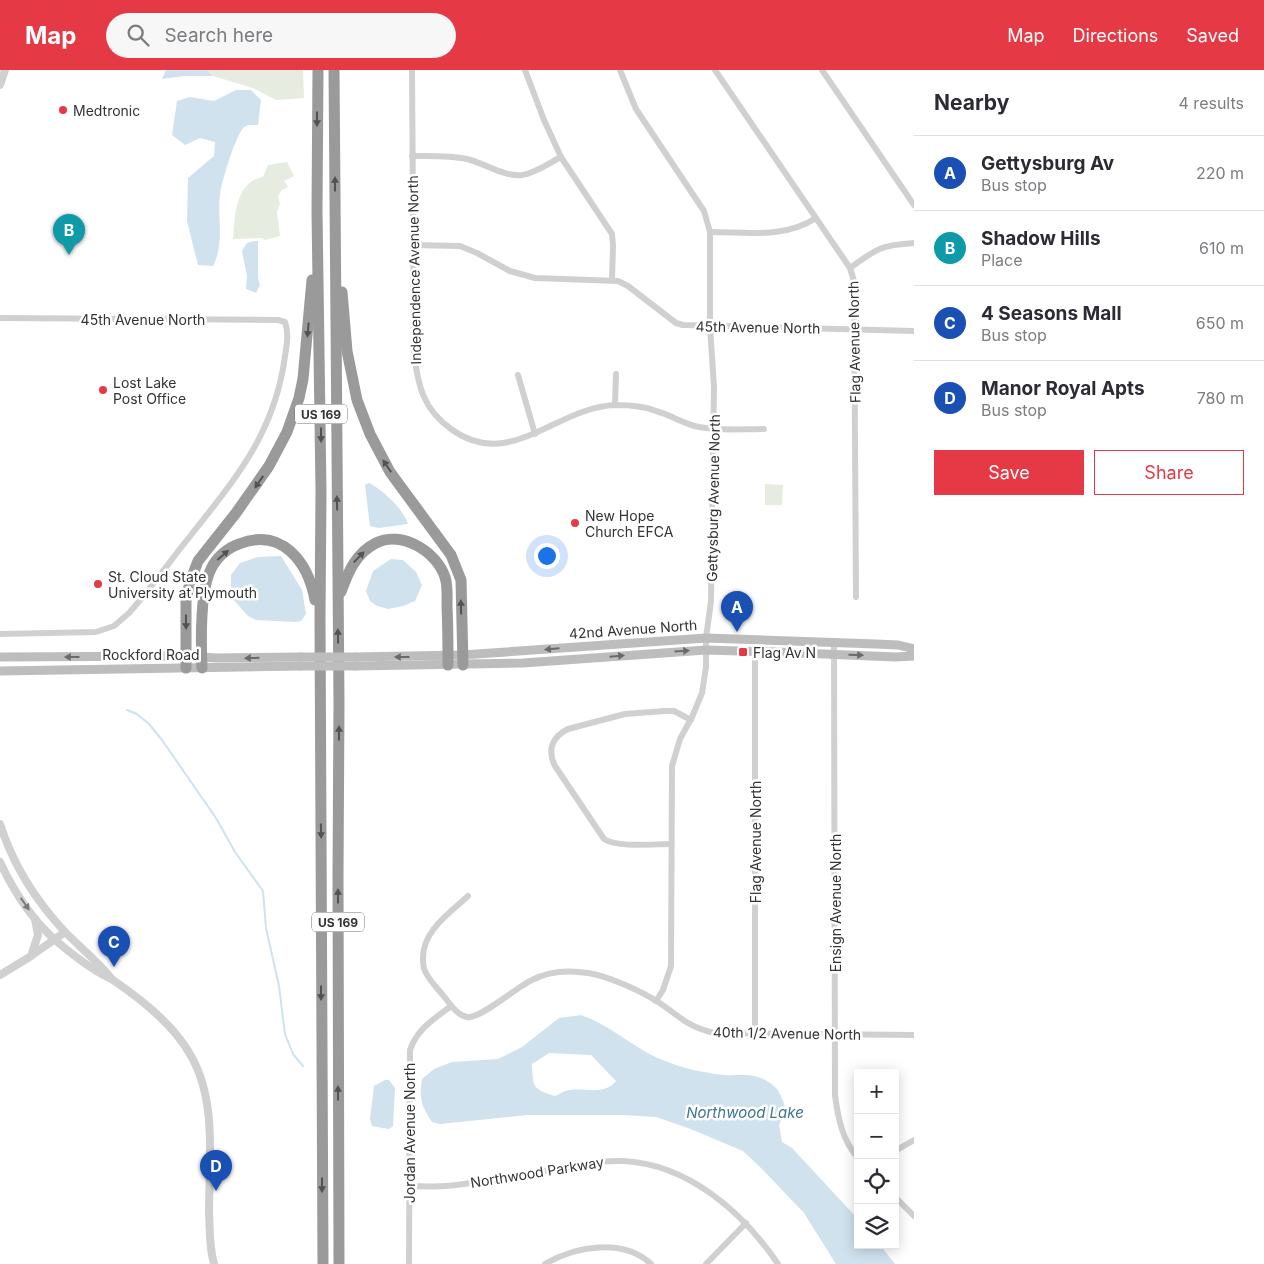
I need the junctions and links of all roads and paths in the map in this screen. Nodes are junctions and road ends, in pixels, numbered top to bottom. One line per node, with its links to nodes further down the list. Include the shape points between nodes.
1 (5, 70): 9 (street)
2 (318, 70): 13 (highway, US 169, one-way to 13)
3 (334, 70): 15 (highway, US 169, one-way to 3)
4 (412, 70): 10 (street, Independence Avenue North)
5 (525, 70): 11 (street)
6 (620, 70): 16 (street, Gettysburg Avenue North, via 636,109 704,211)
7 (715, 70): 14 (street, Flag Avenue North)
8 (822, 70): 12 (street)
9 (0, 85)
10 (412, 156): 11 (street, via 457,157 521,175); 18 (street, Independence Avenue North)
11 (561, 157): 20 (street, via 612,234)
12 (914, 205)
13 (317, 211): 33 (highway, US 169, one-way to 33); 41 (highway, one-way to 41, via 307,346 299,398 287,432 269,466 198,560 186,600)
14 (816, 218): 16 (street, via 798,228 773,233); 19 (street, Flag Avenue North)
15 (335, 232): 32 (highway, US 169, one-way to 15); 44 (highway, one-way to 15, via 460,580 451,555 384,462 356,400 347,351)
16 (710, 232): 22 (street, Gettysburg Avenue North)
17 (914, 243): 19 (street, via 881,248)
18 (413, 245): 20 (street, 45th Avenue North, via 460,246 510,271 535,278); 30 (street, Independence Avenue North, via 414,353 420,390 432,412 454,431 479,442 508,443)
19 (850, 268): 23 (street, Flag Avenue North, via 855,289)
20 (612, 280): 22 (street, 45th Avenue North, via 628,286 676,323)
21 (0, 318): 34 (street, 45th Avenue North, via 259,319 285,322 288,330 282,377 256,447 236,478 125,617 114,626 90,633)
22 (710, 327): 23 (street, 45th Avenue North); 28 (street, Gettysburg Avenue North)
23 (855, 329): 24 (street, 45th Avenue North); 31 (street, Flag Avenue North)
24 (914, 331)
25 (616, 374): 27 (street)
26 (518, 375): 30 (street)
27 (615, 405): 28 (street, Independence Avenue North, via 658,411 690,425); 30 (street, Independence Avenue North, via 576,413)
28 (714, 428): 29 (street, Independence Avenue North); 35 (street, Gettysburg Avenue North, via 711,601)
29 (764, 429)
30 (535, 434)
31 (856, 597)
32 (338, 600): 45 (highway, one-way to 45, via 352,565 377,542 398,540 422,548 433,556 446,578); 75 (highway, US 169, one-way to 32)
33 (320, 617): 46 (highway, one-way to 33, via 204,587 213,565 235,545 250,540 278,542 293,554 310,577); 74 (highway, US 169, one-way to 74)
34 (0, 634)
35 (706, 638): 36 (main road, 42nd Avenue North); 38 (street, Gettysburg Avenue North); 44 (main road, 42nd Avenue North, one-way to 44)
36 (834, 642): 37 (main road, 42nd Avenue North, via 898,645); 40 (street, Ensign Avenue North)
37 (914, 649)
38 (706, 650): 39 (main road, 42nd Avenue North); 44 (main road, 42nd Avenue North, one-way to 38, via 523,663); 50 (street, Gettysburg Avenue North, via 705,680)
39 (755, 651): 40 (main road, 42nd Avenue North); 63 (street, Flag Avenue North)
40 (834, 654): 42 (main road, 42nd Avenue North, one-way to 42); 64 (street, Ensign Avenue North)
41 (186, 656): 43 (main road, Rockford Road, one-way to 43); 46 (main road, Rockford Road); 48 (highway)
42 (914, 656)
43 (0, 657)
44 (463, 660): 45 (main road, 42nd Avenue North)
45 (448, 661): 47 (main road, 42nd Avenue North)
46 (201, 662): 47 (main road, Rockford Road, bridge); 48 (main road, Rockford Road)
47 (355, 662)
48 (186, 668): 49 (main road, Rockford Road)
49 (0, 670)
50 (691, 720): 52 (street, Gettysburg Avenue North, via 680,739 672,766); 52 (street, via 674,712 634,713 568,729 556,737 550,752 555,766 600,834 609,842)
51 (0, 824): 56 (street, via 30,890)
52 (671, 844): 61 (street, Gettysburg Avenue North, via 671,966)
53 (0, 862): 55 (street, one-way to 55)
54 (468, 896): 62 (street, via 430,933 422,952 425,973)
55 (35, 917): 57 (street); 58 (street, via 38,932)
56 (65, 932): 57 (street); 60 (street)
57 (55, 939): 58 (street); 60 (street)
58 (31, 956): 59 (street)
59 (0, 975)
60 (112, 980): 73 (street, via 172,1029 184,1042 200,1073 209,1112 210,1241)
61 (656, 1001): 62 (street, 40th 1/2 Avenue North, via 591,973 562,971 534,979 474,1017 461,1015); 63 (street, 40th 1/2 Avenue North, via 701,1030)
62 (451, 1006): 69 (street, Jordan Avenue North, via 422,1028 410,1050)
63 (755, 1033): 64 (street, 40th 1/2 Avenue North)
64 (835, 1034): 65 (street, 40th 1/2 Avenue North); 68 (street, Ensign Avenue North, via 837,1111 840,1127)
65 (914, 1035)
66 (914, 1140): 67 (street)
67 (899, 1149)
68 (854, 1152)
69 (408, 1186): 72 (street, Northwood Parkway, via 460,1184 606,1161 632,1162 656,1167 695,1184); 76 (street, Jordan Avenue North)
70 (899, 1201): 71 (street)
71 (914, 1216)
72 (746, 1224): 79 (street); 80 (street, Northwood Parkway)
73 (214, 1264)
74 (323, 1264)
75 (339, 1264)
76 (409, 1264)
77 (545, 1264): 78 (street, via 575,1251 610,1248 630,1251)
78 (651, 1264)
79 (706, 1264)
80 (778, 1264)

